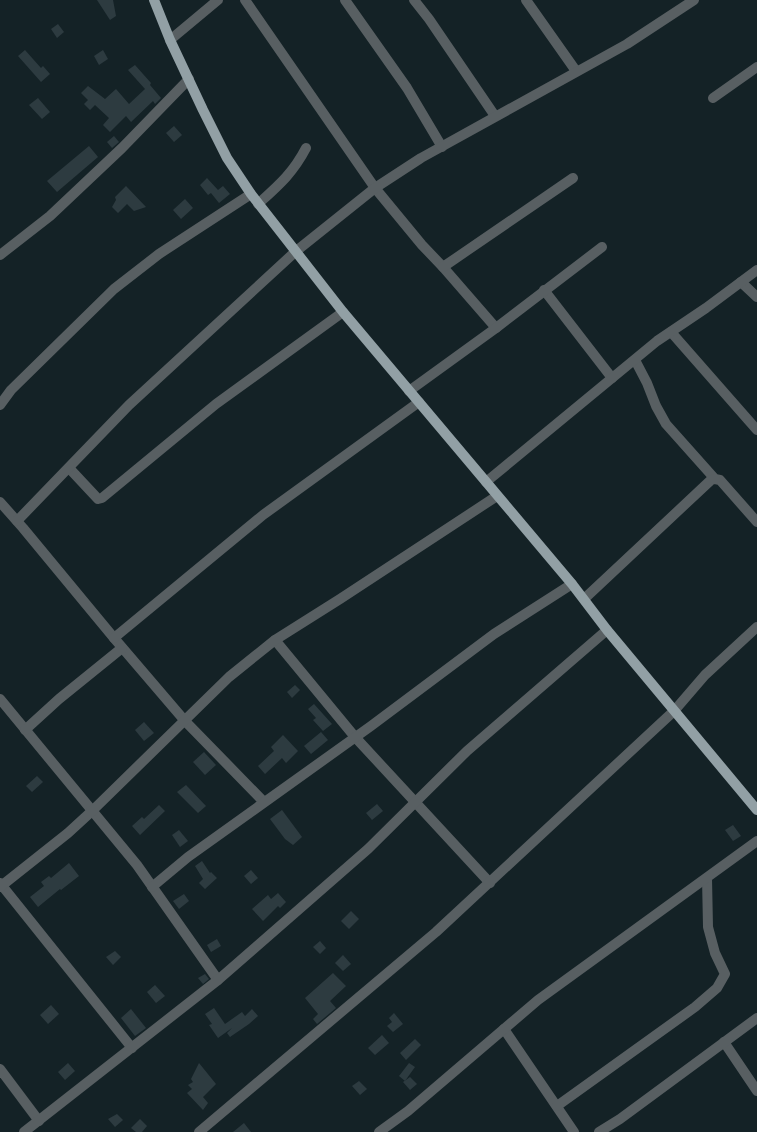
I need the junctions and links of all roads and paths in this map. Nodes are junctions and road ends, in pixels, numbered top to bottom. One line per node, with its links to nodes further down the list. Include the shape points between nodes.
1 (154, 0): 8 (main road)
2 (218, 0): 8 (street)
3 (245, 0): 17 (street)
4 (345, 0): 14 (street, via 407,88)
5 (414, 0): 13 (street)
6 (526, 0): 10 (street)
7 (694, 0): 10 (street, via 627,44)
8 (170, 40): 11 (main road)
9 (757, 67): 12 (street)
10 (576, 71): 13 (street)
11 (189, 79): 18 (main road, via 228,158); 22 (street, via 122,148 50,216)
12 (713, 98)
13 (495, 116): 14 (street)
14 (442, 147): 17 (street)
15 (306, 148): 19 (street, via 286,179)
16 (573, 178): 23 (street)
17 (375, 188): 21 (street); 23 (street, via 422,245)
18 (251, 194): 19 (main road); 35 (street, via 159,254 114,289 11,390)
19 (258, 204): 21 (main road)
20 (602, 247): 26 (street)
21 (295, 252): 28 (main road); 37 (street, via 129,405)
22 (0, 256)
23 (443, 266): 29 (street)
24 (757, 270): 25 (street)
25 (742, 282): 27 (street); 30 (street)
26 (544, 290): 29 (street); 32 (street)
27 (757, 297)
28 (343, 312): 33 (main road); 37 (street, via 216,404 102,498 98,499)
29 (496, 328): 33 (street)
30 (671, 332): 31 (street); 36 (street)
31 (635, 360): 32 (street); 38 (street, via 666,424)
32 (612, 378): 39 (street)
33 (409, 391): 34 (main road)
34 (419, 402): 39 (main road); 48 (street, via 263,515)
35 (0, 405)
36 (757, 430)
37 (68, 468): 42 (street)
38 (715, 479): 43 (street, via 720,480); 45 (street)
39 (486, 482): 40 (main road)
40 (497, 496): 44 (main road); 49 (street)
41 (0, 502): 42 (street)
42 (17, 521): 48 (street)
43 (757, 522)
44 (572, 584): 45 (main road); 55 (street, via 494,634)
45 (584, 599): 46 (main road)
46 (607, 630): 52 (main road); 57 (street, via 466,752)
47 (756, 630): 52 (street, via 705,675)
48 (114, 638): 50 (street)
49 (275, 640): 53 (street, via 229,677); 55 (street)
50 (122, 648): 53 (street); 54 (street)
51 (0, 699): 54 (street)
52 (674, 711): 58 (main road); 62 (street)
53 (185, 721): 56 (street); 59 (street)
54 (25, 730): 59 (street)
55 (355, 737): 56 (street); 57 (street)
56 (264, 802): 64 (street, via 188,857)
57 (416, 802): 62 (street); 65 (street, via 368,849)
58 (757, 810)
59 (92, 811): 63 (street); 64 (street)
60 (757, 841): 61 (street)
61 (707, 878): 67 (street, via 538,1000); 72 (street, via 708,927 715,953 725,974 717,988 695,1007)
62 (490, 883): 75 (street, via 436,932)
63 (1, 885): 69 (street)
64 (152, 887): 65 (street)
65 (218, 980): 69 (street)
66 (757, 1018): 68 (street)
67 (504, 1029): 72 (street); 76 (street)
68 (724, 1042): 71 (street); 78 (street)
69 (132, 1048): 73 (street)
70 (0, 1069): 73 (street)
71 (757, 1091)
72 (557, 1106): 77 (street)
73 (39, 1121): 74 (street)
74 (24, 1132)
75 (199, 1132)
76 (379, 1132)
77 (574, 1132)
78 (600, 1132)

